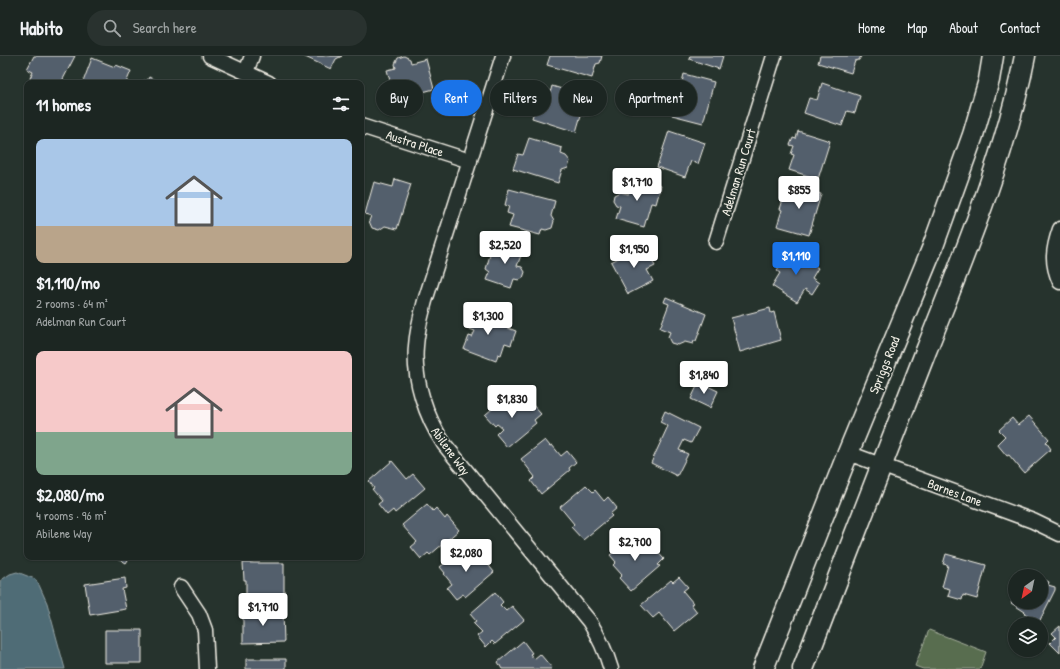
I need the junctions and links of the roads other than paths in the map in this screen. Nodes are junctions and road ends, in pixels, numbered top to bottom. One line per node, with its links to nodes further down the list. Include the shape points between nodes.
1 (210, 56): 7 (street)
2 (252, 56): 7 (street)
3 (503, 56): 10 (street, Abilene Way)
4 (774, 56): 12 (street, Adelman Run Court)
5 (993, 56): 14 (main road, Spriggs Road, via 989,80 973,135 940,229)
6 (1025, 56): 15 (main road, via 1006,133 987,190)
7 (246, 72): 8 (street)
8 (262, 80)
9 (364, 127): 10 (street, Austra Place)
10 (470, 161): 19 (street, Abilene Way, via 420,321 416,359 421,395 431,424 444,444 589,620 597,633)
11 (1060, 229): 13 (street, via 1053,256)
12 (716, 242)
13 (1060, 282)
14 (848, 453): 15 (street, Barnes Lane); 20 (main road, Spriggs Road)
15 (881, 465): 16 (street, Barnes Lane, via 1033,521); 21 (main road)
16 (1060, 534)
17 (181, 587): 18 (street, via 199,614 205,630)
18 (207, 669)
19 (610, 669)
20 (763, 669)
21 (803, 669)

